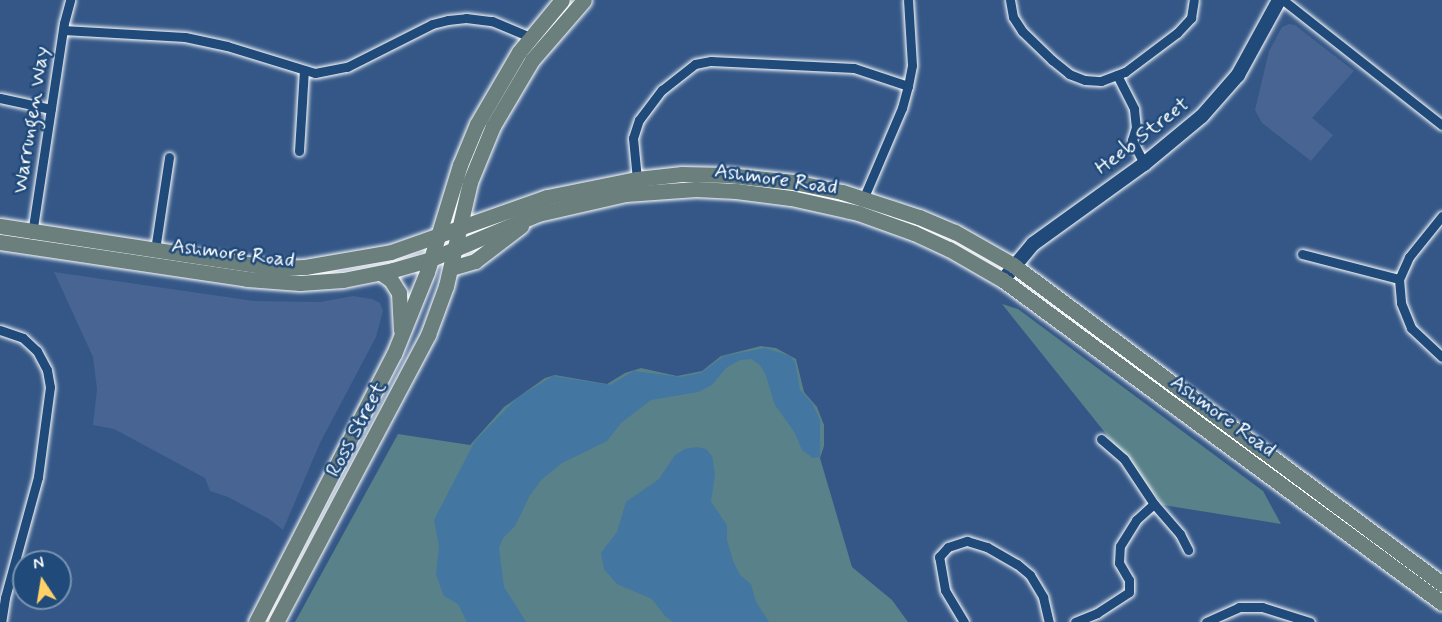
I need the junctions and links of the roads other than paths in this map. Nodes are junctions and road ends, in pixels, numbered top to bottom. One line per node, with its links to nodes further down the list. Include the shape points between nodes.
1 (70, 0): 9 (street, Warrungen Way)
2 (562, 0): 10 (main road, Ross Street)
3 (584, 0): 25 (main road, Ross Street, via 542,46 506,100 479,156)
4 (908, 0): 13 (street, via 912,65)
5 (1010, 0): 12 (street, via 1022,31 1069,74 1101,81)
6 (1194, 0): 12 (street, via 1191,18 1177,33)
7 (1279, 0): 19 (street, Heeb Street, via 1228,88 1183,134)
8 (1283, 0): 16 (street)
9 (63, 30): 11 (street, via 185,37); 15 (street, Warrungen Way)
10 (530, 37): 11 (street, via 492,21 448,20 432,24 347,67 315,73); 26 (main road, Ross Street, via 468,142)
11 (304, 70): 17 (street)
12 (1117, 75): 19 (street, via 1134,109 1136,127 1132,140)
13 (908, 86): 20 (street, via 854,68 711,61 695,64 662,90 639,120 633,138); 21 (street)
14 (0, 98): 15 (street)
15 (51, 109): 27 (street, Warrungen Way)
16 (1442, 125)
17 (299, 151)
18 (169, 157): 30 (street)
19 (1144, 164): 33 (street, Heeb Street, via 1033,243)
20 (637, 179): 21 (main road, Ashmore Road, via 682,174 738,176 794,182); 25 (main road, Ashmore Road, via 547,197)
21 (864, 198): 33 (main road, Ashmore Road, via 946,228)
22 (538, 214): 29 (main road, Ashmore Road); 34 (main road, via 478,260); 37 (main road, Ashmore Road, via 589,201 656,191 759,193 858,213 903,229 949,249)
23 (1442, 216): 36 (street, via 1409,257)
24 (0, 226): 27 (main road, Ashmore Road)
25 (459, 229): 26 (main road, Ashmore Road); 29 (main road, Ross Street)
26 (438, 237): 30 (main road, Ashmore Road, via 391,252 305,267 276,268); 32 (main road, Ross Street)
27 (31, 238): 28 (main road, Ashmore Road); 30 (main road, Ashmore Road); 35 (main road, Ashmore Road, via 262,281 318,282)
28 (0, 242)
29 (456, 248): 32 (main road, Ashmore Road); 34 (main road, Ross Street)
30 (155, 250)
31 (1302, 254): 36 (street)
32 (431, 259): 35 (main road, Ashmore Road); 39 (main road, Ross Street)
33 (1013, 266): 37 (street, Heeb Street); 44 (main road, Ashmore Road)
34 (451, 268): 50 (main road, Ross Street, via 417,359)
35 (381, 273): 39 (main road, via 400,295)
36 (1399, 279): 40 (street, via 1401,303 1411,328)
37 (1003, 280): 46 (main road, Ashmore Road)
38 (0, 330): 45 (street, via 23,338 37,351 50,387 38,477)
39 (400, 339): 49 (main road, Ross Street)
40 (1442, 357)
41 (1101, 439): 42 (street, via 1124,459)
42 (1154, 504): 43 (street, via 1180,534); 53 (street, via 1136,520 1120,546 1119,562 1129,580 1129,592)
43 (1188, 550)
44 (1442, 584)
45 (5, 598): 47 (street); 48 (street)
46 (1442, 603)
47 (0, 607)
48 (1, 622)
49 (256, 622)
50 (276, 622)
51 (964, 622): 52 (street, via 945,590 939,557 948,547 967,541 987,546 1030,575 1043,597)
52 (1049, 622)
53 (1076, 622)
54 (1206, 622): 55 (street, via 1239,607 1262,607)
55 (1310, 622)

